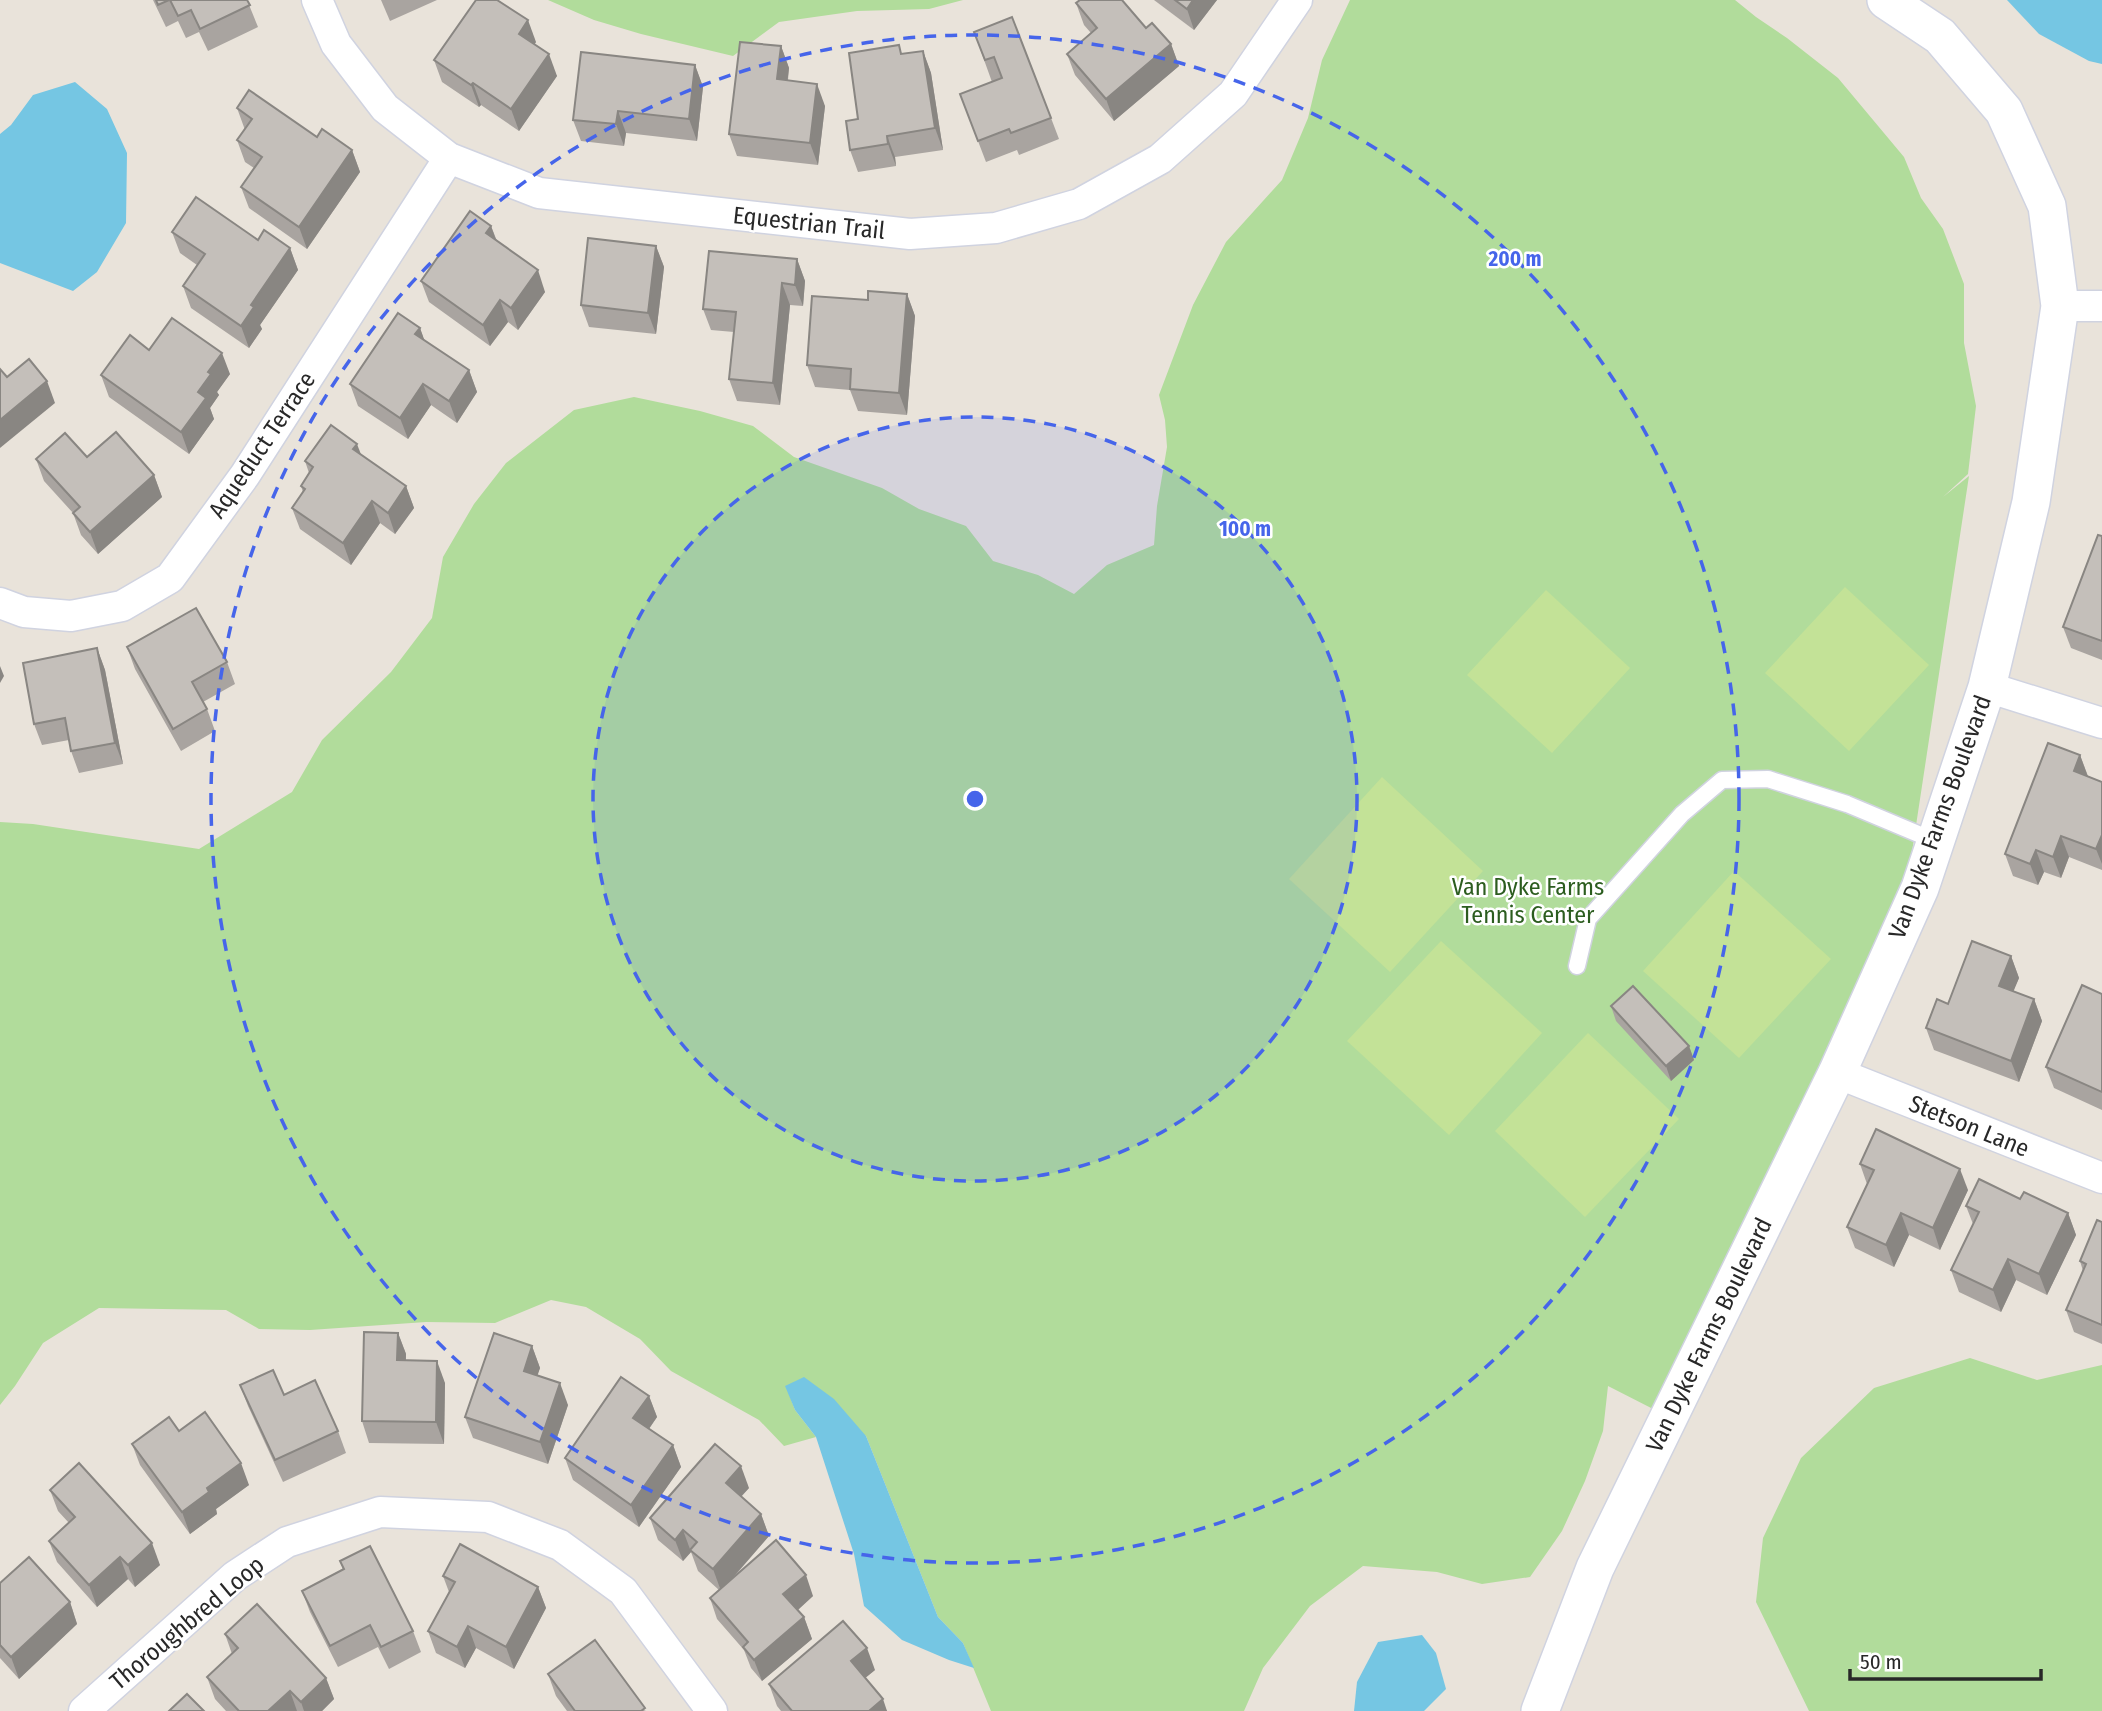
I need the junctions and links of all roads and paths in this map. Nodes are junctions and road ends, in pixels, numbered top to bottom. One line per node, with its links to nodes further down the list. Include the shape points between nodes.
1 (317, 0): 4 (street, Equestrian Trail, via 336,44 385,108)
2 (1297, 0): 4 (street, Equestrian Trail, via 1233,94 1160,159 1079,204 996,228 910,234 539,193)
3 (1886, 0): 5 (street, Van Dyke Farms Boulevard, via 1940,36 2004,111 2047,206)
4 (449, 158): 7 (street, Aqueduct Terrace, via 245,475 170,578 122,606 71,616 24,612)
5 (2060, 306): 6 (street); 8 (street, Van Dyke Farms Boulevard, via 2031,502)
6 (2102, 306)
7 (0, 603)
8 (1987, 687): 9 (street); 10 (street, Van Dyke Farms Boulevard)
9 (2102, 723)
10 (1935, 841): 11 (lane, via 1847,804 1768,779 1722,780 1682,814 1588,919); 12 (street, Van Dyke Farms Boulevard, via 1920,888)
11 (1577, 966)
12 (1837, 1073): 13 (street, Stetson Lane); 16 (street, Van Dyke Farms Boulevard, via 1595,1568)
13 (2102, 1178)
14 (84, 1711): 15 (street, Thoroughbred Loop, via 235,1576 286,1542 380,1512 488,1517 560,1545 623,1591)
15 (712, 1711)
16 (1540, 1711)

